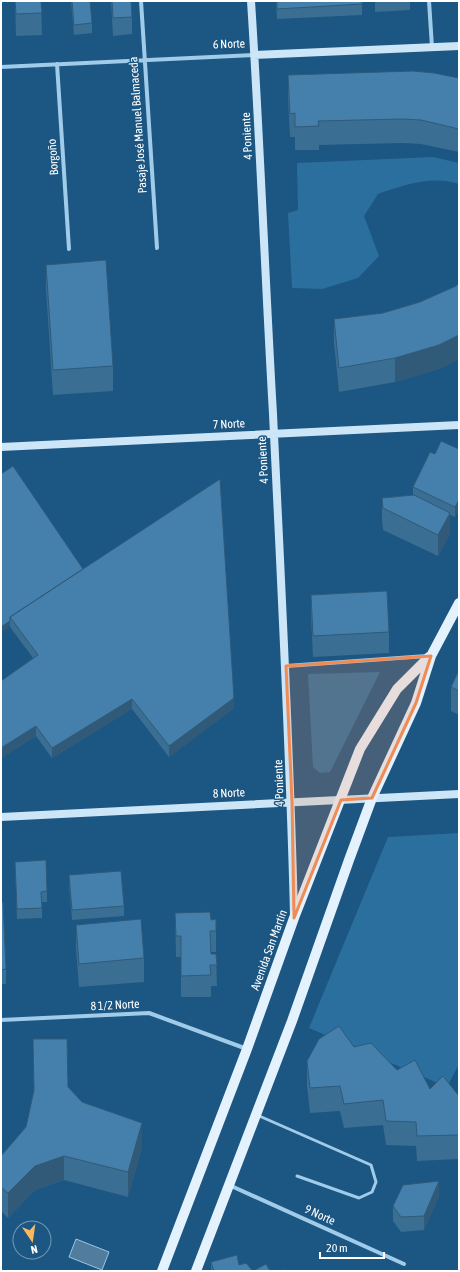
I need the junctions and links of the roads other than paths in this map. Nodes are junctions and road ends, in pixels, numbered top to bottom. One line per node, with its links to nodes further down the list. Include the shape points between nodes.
1 (140, 1): 7 (street, Pasaje José Manuel Balmaceda)
2 (252, 1): 6 (street, 4 Poniente)
3 (429, 1): 5 (street)
4 (459, 46): 5 (street, 6 Norte)
5 (432, 47): 6 (street, 6 Norte)
6 (254, 55): 7 (street, 6 Norte); 13 (street, 4 Poniente)
7 (144, 60): 8 (street, 6 Norte); 10 (street, Pasaje José Manuel Balmaceda)
8 (57, 64): 9 (street, 6 Norte); 11 (street, Borgoño)
9 (1, 67)
10 (157, 248)
11 (69, 249)
12 (459, 425): 13 (street, 7 Norte)
13 (274, 434): 14 (street, 7 Norte); 17 (street, 4 Poniente)
14 (1, 447)
15 (459, 603): 16 (main road, Avenida San Martín)
16 (431, 656): 17 (street); 19 (main road, Avenida San Martín, via 416,703); 20 (main road, Avenida San Martín, via 396,689 360,749)
17 (286, 666): 21 (street, 4 Poniente)
18 (459, 794): 19 (street, 8 Norte)
19 (372, 798): 20 (street, 8 Norte); 26 (main road, Avenida San Martín)
20 (341, 800): 21 (street, 8 Norte); 23 (main road, Avenida San Martín)
21 (292, 802): 22 (street, 8 Norte); 23 (street, 4 Poniente)
22 (1, 817)
23 (294, 918): 25 (main road, Avenida San Martín)
24 (1, 1020): 25 (street, 8 1/2 Norte, via 149,1013)
25 (247, 1049): 30 (main road, Avenida San Martín)
26 (256, 1114): 27 (lane, via 371,1166 376,1182 372,1192 359,1198); 28 (main road, Avenida San Martín)
27 (297, 1176)
28 (228, 1185): 29 (street, 9 Norte); 31 (main road, Avenida San Martín)
29 (404, 1264)
30 (162, 1271)
31 (196, 1271)

